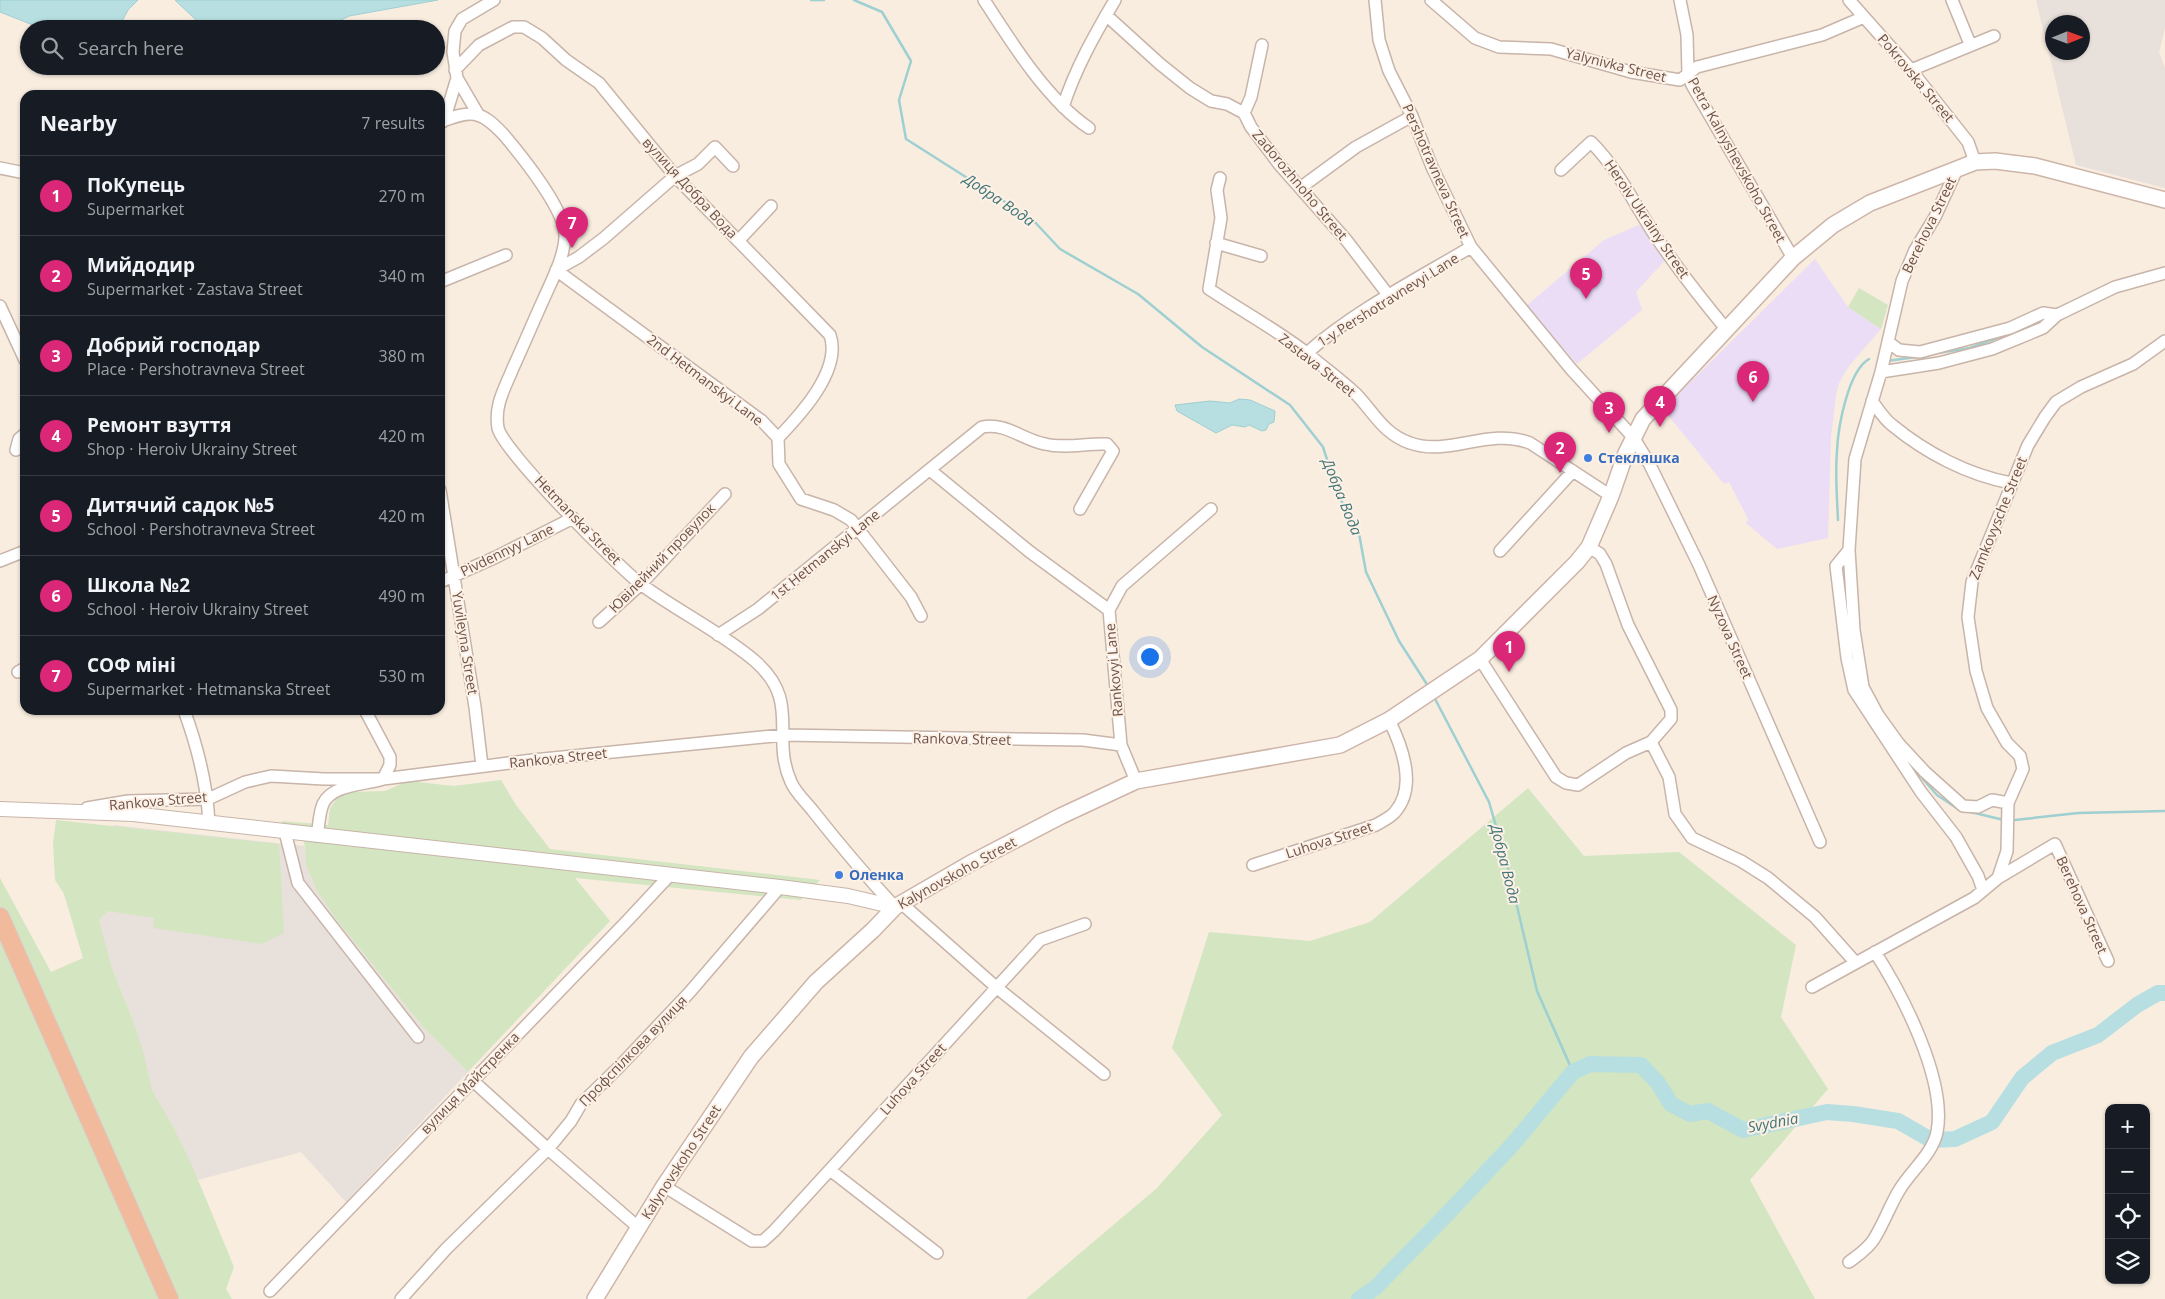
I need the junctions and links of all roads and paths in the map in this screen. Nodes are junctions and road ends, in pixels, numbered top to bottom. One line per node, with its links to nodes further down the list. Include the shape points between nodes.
1 (494, 0): 15 (street, via 462,19 455,31)
2 (984, 0): 17 (street)
3 (1115, 0): 9 (street)
4 (1375, 0): 21 (street, Pershotravneva Street, via 1378,40 1389,71)
5 (1431, 0): 16 (street, Yalynivka Street, via 1475,38 1499,48 1551,49 1632,72 1680,80)
6 (1680, 0): 16 (street, Petra Kalnyshevskoho Street, via 1687,35)
7 (1848, 0): 10 (street, Pokrovska Street)
8 (1952, 0): 12 (street)
9 (1106, 16): 17 (street, via 1083,58); 19 (street, via 1190,88 1212,101)
10 (1864, 17): 14 (street, Pokrovska Street); 16 (street, Yalynivka Street, via 1822,35 1721,59 1697,67)
11 (1994, 36): 12 (street)
12 (1970, 44): 14 (street)
13 (1262, 45): 19 (street, via 1253,89)
14 (1911, 70): 24 (street, Pokrovska Street, via 1968,142)
15 (456, 74): 18 (street); 20 (street); 30 (street, вулиця Добра Вода, via 479,45 512,27 524,27 599,83)
16 (1688, 74): 40 (street, Petra Kalnyshevskoho Street)
17 (1063, 107): 23 (street)
18 (445, 111)
19 (1244, 113): 32 (street, Zadorozhnoho Street)
20 (478, 114): 22 (street, via 468,112); 41 (street, Hetmanska Street, via 501,132 520,154 556,206 565,238)
21 (1412, 116): 32 (street, via 1356,147); 37 (street, Pershotravneva Street)
22 (445, 120)
23 (1089, 128)
24 (1975, 162): 26 (main road); 33 (main road, via 2035,166)
25 (733, 166): 30 (street, via 715,147 698,164)
26 (1958, 167): 40 (main road, via 1870,203 1833,225); 49 (street, Berehova Street, via 1902,281)
27 (0, 168): 29 (street)
28 (1561, 170): 47 (street, Heroiv Ukrainy Street, via 1591,142 1606,156 1657,238)
29 (20, 172)
30 (675, 176): 35 (street, вулиця Добра Вода); 41 (street, via 604,238)
31 (1220, 178): 36 (street, via 1217,190 1221,218)
32 (1300, 188): 44 (street, Zadorozhnoho Street, via 1347,241)
33 (2165, 200)
34 (771, 206): 35 (street)
35 (738, 241): 56 (street, вулиця Добра Вода, via 830,335 833,345 825,376 801,414)
36 (1216, 243): 39 (street); 51 (street, Zastava Street, via 1209,289)
37 (1471, 247): 44 (street, 1-y Pershotravnevyi Lane); 54 (street, Pershotravneva Street, via 1571,369)
38 (506, 254): 43 (street)
39 (1261, 256)
40 (1793, 258): 47 (main road)
41 (556, 270): 56 (street, 2nd Hetmanskyi Lane, via 762,421); 65 (street, Hetmanska Street, via 497,404 498,430 519,459)
42 (2165, 273): 46 (street, via 2114,287)
43 (445, 280)
44 (1389, 296): 51 (street, 1-y Pershotravnevyi Lane)
45 (0, 306): 50 (street)
46 (2056, 315): 49 (street, via 2043,313 2010,328 1920,352 1899,350); 52 (street, via 2043,328 1992,349 1939,363)
47 (1727, 330): 54 (main road, via 1643,420)
48 (2165, 341): 60 (street, Zamkovysche Street, via 2133,364 2056,402 2028,445)
49 (1888, 342): 52 (street, Berehova Street)
50 (20, 349)
51 (1306, 353): 59 (street, Zastava Street, via 1356,394 1383,426 1409,443 1429,448 1495,438 1519,439)
52 (1881, 372): 53 (street, Berehova Street)
53 (1872, 401): 60 (street, via 1890,424 1925,448 1963,469 1988,479); 69 (street, Berehova Street, via 1855,459)
54 (1633, 437): 62 (main road); 99 (street, Nyzova Street, via 1699,566)
55 (20, 438): 57 (street)
56 (778, 438): 67 (street, via 779,464 801,499 834,510 850,520)
57 (16, 450)
58 (930, 470): 63 (street, 1st Hetmanskyi Lane, via 974,432 990,425 1045,445 1107,444 1113,450); 67 (street, 1st Hetmanskyi Lane); 76 (street, via 1030,552)
59 (1574, 471): 62 (street, Zastava Street); 70 (street)
60 (2011, 483): 93 (street, Zamkovysche Street, via 1972,582 1968,617 1976,671 1987,708 2008,743 2020,756 2023,770)
61 (725, 494): 75 (street, Ювілейний провулок)
62 (1611, 496): 68 (main road)
63 (1080, 509)
64 (1211, 509): 76 (street, Rankovyi Lane, via 1122,586)
65 (573, 518): 73 (street, Pivdennyy Lane); 75 (street, Hetmanska Street)
66 (445, 521): 73 (street, Yuvileyna Street)
67 (858, 530): 77 (street, via 911,597); 79 (street, 1st Hetmanskyi Lane, via 758,609)
68 (1589, 547): 80 (main road); 87 (street, via 1600,554 1606,564 1628,624 1671,710 1671,719)
69 (1850, 550): 83 (street, Berehova Street, via 1854,630 1863,687); 85 (street, via 1836,566 1847,658 1854,690)
70 (1500, 551)
71 (20, 553): 72 (street)
72 (0, 561)
73 (454, 576): 74 (street, Pivdennyy Lane); 89 (street, Yuvileyna Street)
74 (445, 580)
75 (641, 584): 78 (street, Ювілейний провулок); 79 (street, Hetmanska Street)
76 (1109, 610): 88 (street, Rankovyi Lane)
77 (921, 616)
78 (599, 622)
79 (718, 636): 86 (street, Hetmanska Street, via 756,662 776,685 784,711)
80 (1480, 659): 84 (main road, Kalynovskoho Street); 87 (street, via 1556,777 1566,783 1578,785 1626,753)
81 (186, 715): 92 (street, via 202,763)
82 (368, 715): 90 (street, via 390,757)
83 (1878, 715): 85 (street); 93 (street, Berehova Street, via 1925,772 1963,806 1978,807 1992,800)
84 (1389, 720): 91 (main road, Kalynovskoho Street, via 1340,745); 100 (street, Luhova Street, via 1400,743 1405,778 1404,795 1396,811 1376,825)
85 (1877, 728): 104 (street, via 1956,837)
86 (783, 735): 88 (street, Rankova Street, via 1083,740); 89 (street, Rankova Street); 105 (street, Hetmanska Street, via 782,747 791,783 835,840)
87 (1651, 742): 110 (street, via 1670,777 1675,814 1692,838 1768,878 1815,917)
88 (1121, 745): 91 (street, Rankovyi Lane)
89 (482, 766): 90 (street, Rankova Street)
90 (383, 779): 92 (street, Rankova Street, via 270,776 245,782); 98 (street, via 340,789 331,795 323,804)
91 (1136, 781): 105 (main road, Kalynovskoho Street, via 971,862)
92 (208, 799): 95 (street, Rankova Street, via 128,801); 96 (street)
93 (2008, 803): 102 (street, via 2007,851)
94 (0, 809): 95 (street, Rankova Street)
95 (71, 811): 96 (street)
96 (209, 823): 97 (street)
97 (285, 832): 98 (street); 113 (street, via 298,883)
98 (317, 836): 101 (street)
99 (1820, 842)
100 (1254, 865)
101 (669, 876): 103 (street); 115 (street, вулиця Майстренка)
102 (1998, 878): 104 (street, Berehova Street); 109 (street, Berehova Street, via 2055,844)
103 (780, 887): 105 (street); 116 (street, Профспілкова вулиця, via 689,993 581,1104)
104 (1984, 890): 108 (street, Berehova Street)
105 (898, 905): 111 (street, Hetmanska Street); 118 (main road, Kalynovskoho Street, via 816,982 751,1057)
106 (0, 917): 123 (highway)
107 (1085, 924): 111 (street, Luhova Street, via 1040,940)
108 (1875, 952): 110 (street, Berehova Street); 121 (street, via 1904,1001 1924,1055 1936,1096 1937,1133 1900,1188 1874,1240)
109 (2108, 961)
110 (1856, 962): 112 (street, Berehova Street)
111 (996, 987): 114 (street); 117 (street, Luhova Street)
112 (1812, 987)
113 (418, 1037)
114 (1104, 1074)
115 (472, 1080): 116 (street); 122 (street, вулиця Майстренка)
116 (548, 1149): 119 (street); 124 (street, Профспілкова вулиця, via 446,1249)
117 (830, 1170): 118 (street, Luhova Street, via 762,1241 752,1241); 120 (street)
118 (664, 1186): 119 (main road, Kalynovskoho Street)
119 (639, 1228): 125 (main road, Kalynovskoho Street)
120 (937, 1253)
121 (1849, 1262)
122 (270, 1291)
123 (169, 1299)
124 (401, 1299)
125 (595, 1299)

